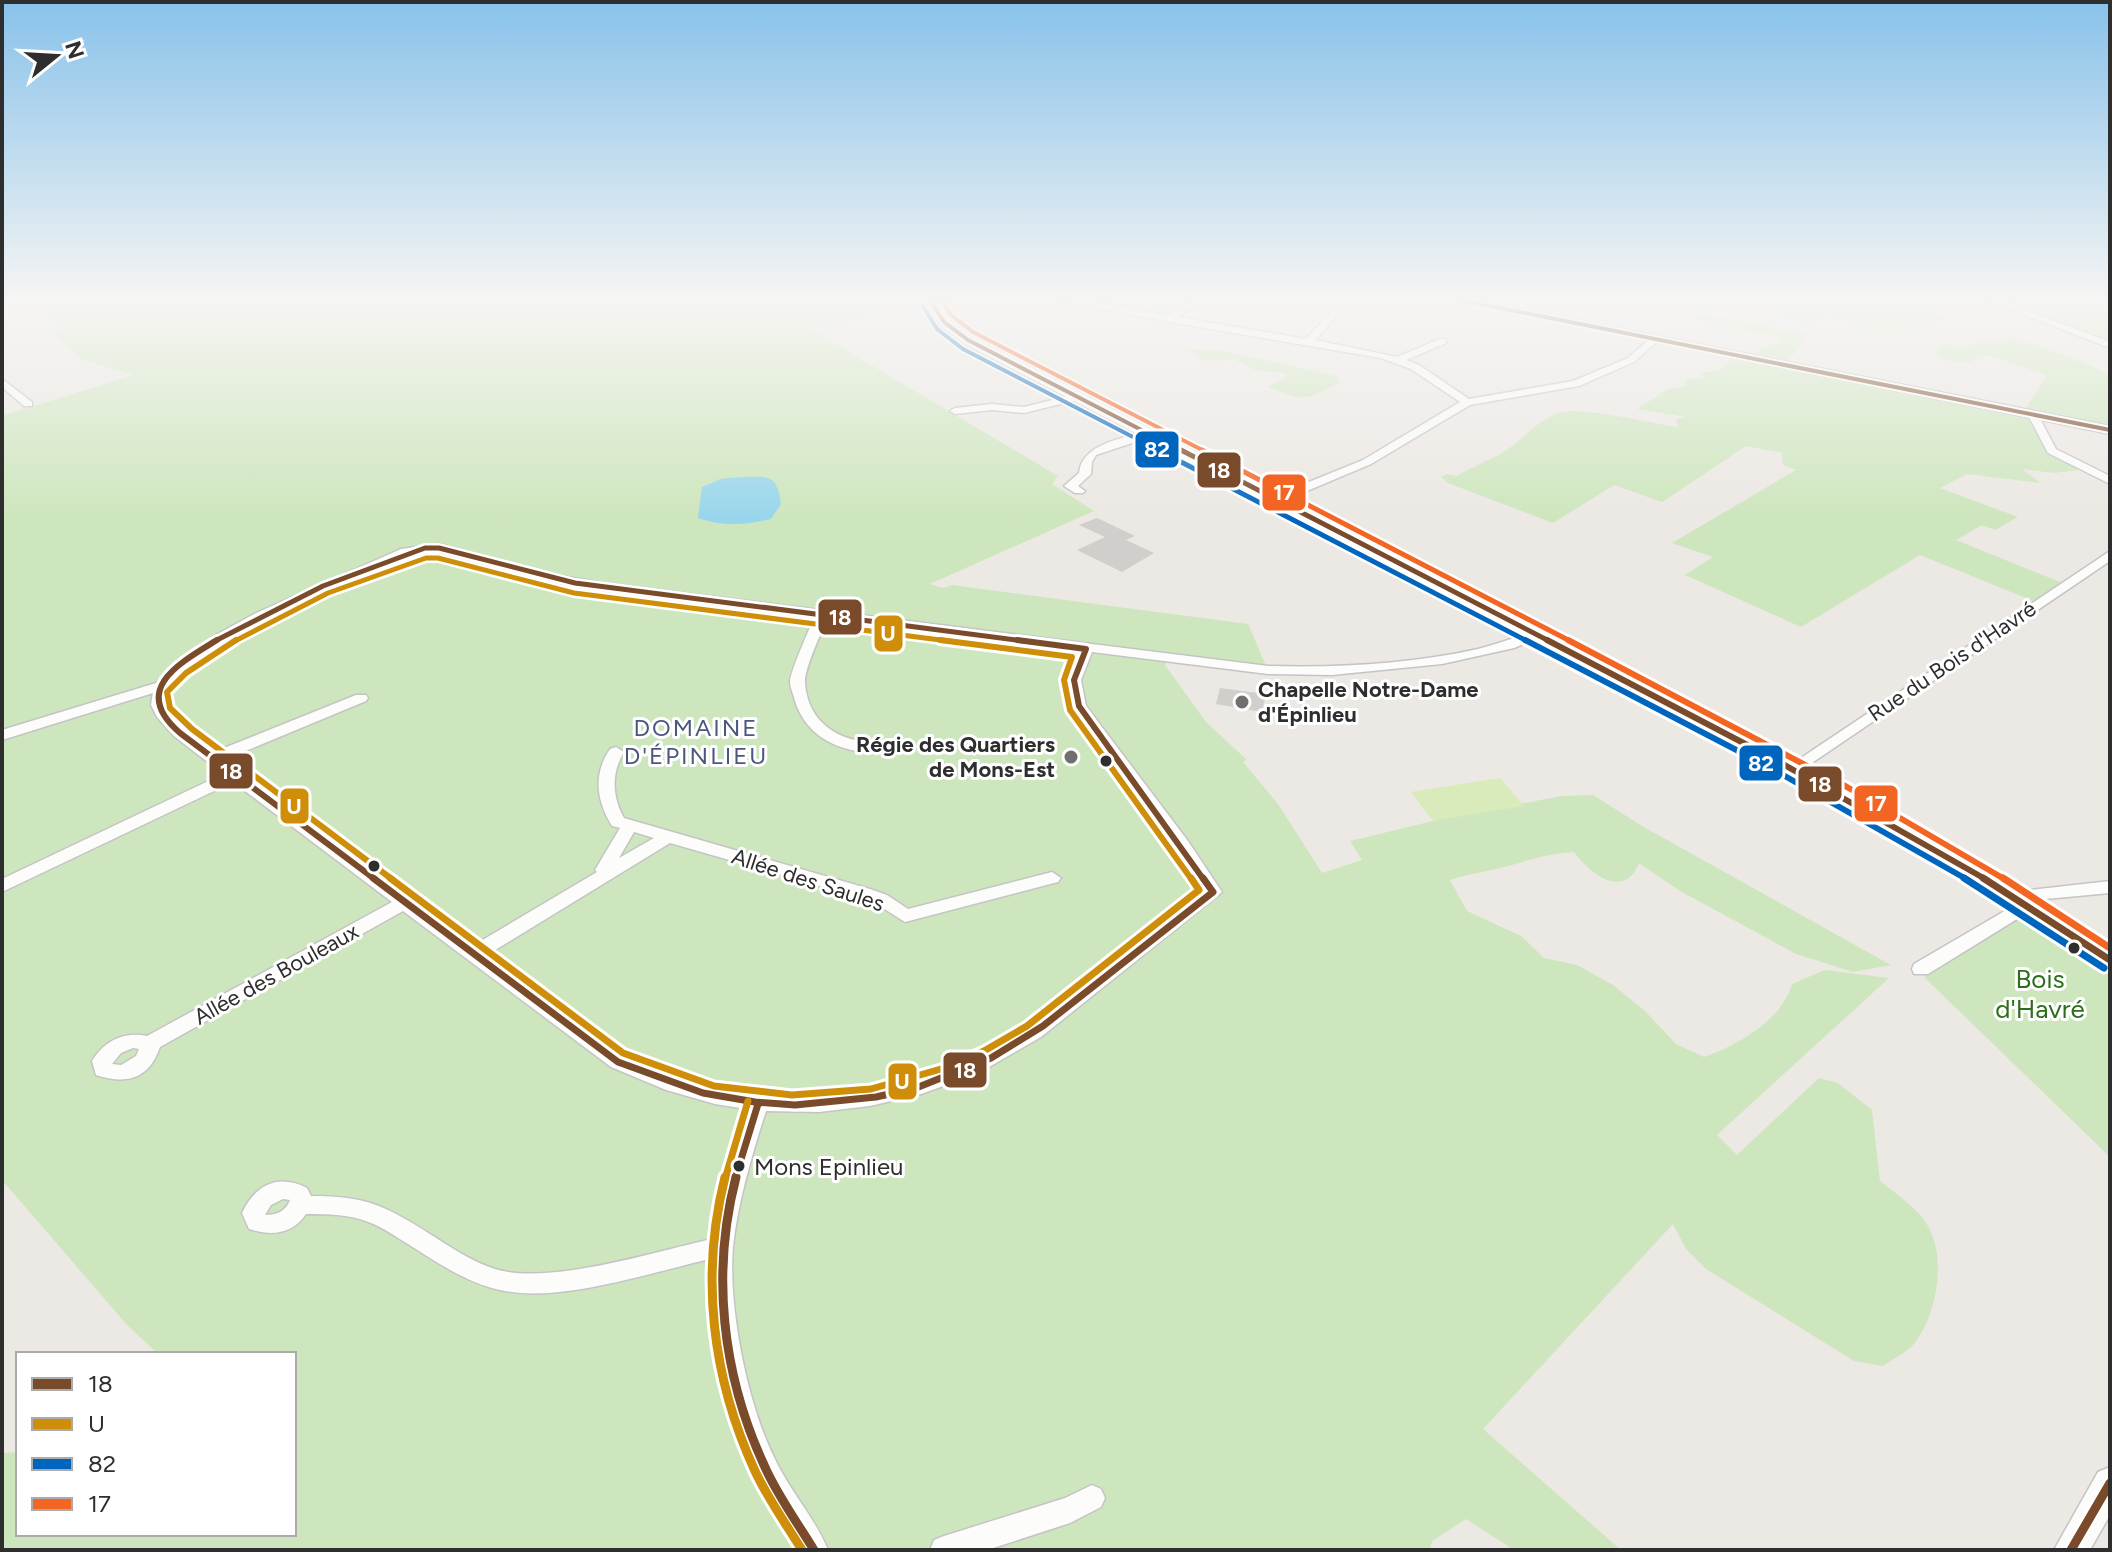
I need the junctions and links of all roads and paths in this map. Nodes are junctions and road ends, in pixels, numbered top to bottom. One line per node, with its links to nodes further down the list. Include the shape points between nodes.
1 (1030, 372): 6 (main road)
2 (1421, 372): 7 (street)
3 (1602, 372): 7 (street, via 1575,384)
4 (1821, 372): 10 (main road)
5 (2, 382): 8 (street)
6 (1077, 397): 9 (street, via 1024,410); 12 (main road)
7 (1467, 402): 15 (street, via 1367,462)
8 (28, 404)
9 (955, 411)
10 (2033, 415): 11 (main road); 13 (street, via 2052,451)
11 (2110, 430)
12 (1149, 434): 14 (street, via 1092,453 1085,474 1070,486); 15 (main road)
13 (2110, 481)
14 (1079, 491)
15 (1276, 500): 20 (main road)
16 (414, 539): 17 (street)
17 (439, 548): 19 (street, via 575,583); 22 (street, via 405,552 290,601 197,651)
18 (2110, 555): 28 (street, Rue du Bois d'Havré)
19 (821, 616): 21 (street); 25 (street, via 798,676 811,720 837,739 874,749)
20 (1538, 635): 21 (street, via 1457,656 1339,670 1268,670); 28 (main road)
21 (1086, 649): 42 (street, via 1074,680 1079,706 1213,892 1038,1031 993,1058 882,1097)
22 (158, 687): 24 (street); 27 (street, via 161,714)
23 (361, 698): 27 (street)
24 (2, 735)
25 (905, 746)
26 (616, 752): 30 (street, via 605,772 610,806 618,822)
27 (214, 758): 29 (street)
28 (1794, 768): 36 (main road)
29 (234, 775): 34 (street); 37 (street)
30 (629, 827): 31 (street, Allée des Saules); 32 (street)
31 (662, 834): 32 (street); 33 (street, Allée des Saules, via 864,893 905,916)
32 (601, 875): 38 (street)
33 (1052, 878)
34 (2, 886)
35 (2110, 887): 36 (street)
36 (2023, 900): 39 (main road); 40 (street)
37 (403, 903): 38 (street); 41 (street, Allée des Bouleaux)
38 (474, 954): 42 (street, via 628,1067 675,1086)
39 (2110, 958)
40 (1921, 969)
41 (148, 1044)
42 (758, 1104): 44 (street)
43 (300, 1205): 44 (street, via 361,1208 486,1275 518,1284 552,1282)
44 (722, 1246): 47 (street, via 732,1360 748,1422 764,1465)
45 (2110, 1483): 49 (street)
46 (1092, 1498): 48 (street, via 1070,1510)
47 (814, 1550)
48 (944, 1550)
49 (2071, 1550)

